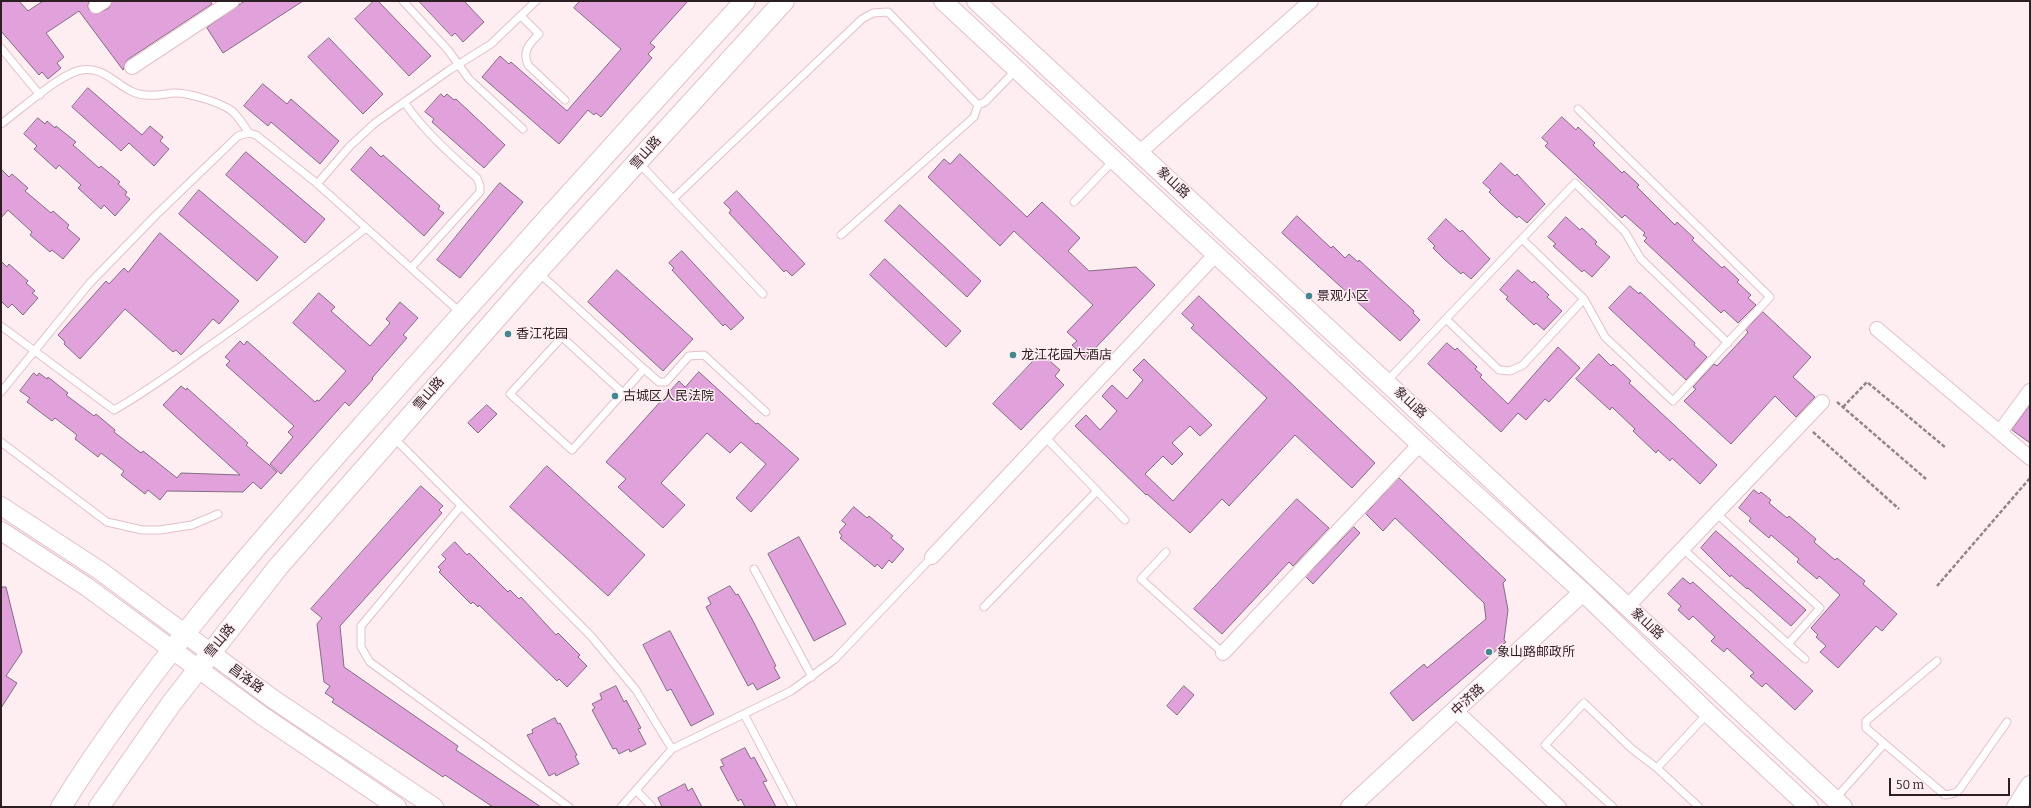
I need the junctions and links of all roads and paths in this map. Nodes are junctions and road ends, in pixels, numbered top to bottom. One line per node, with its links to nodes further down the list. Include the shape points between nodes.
1 (232, 1): 12 (street)
2 (403, 1): 11 (lane)
3 (536, 1): 9 (lane)
4 (745, 1): 36 (main road)
5 (784, 1): 24 (main road, 雪山路)
6 (943, 1): 13 (street, 象山路)
7 (976, 1): 22 (street, 象山路)
8 (1311, 1): 22 (street)
9 (521, 16): 11 (lane, via 491,44); 15 (lane, via 539,34 526,49 525,60 528,66)
10 (1, 48): 14 (lane)
11 (459, 65): 16 (lane); 20 (lane, via 469,79)
12 (132, 67)
13 (1016, 70): 17 (lane, via 985,102); 23 (street, 象山路)
14 (40, 95): 19 (lane); 21 (lane, via 74,73 98,70 134,93 183,93 202,97 232,111)
15 (565, 100)
16 (404, 102): 25 (lane, via 375,123 350,146); 32 (lane, via 418,123 477,178 480,186 480,192)
17 (978, 105): 26 (lane, via 888,12 873,13 862,19); 29 (lane, via 974,116)
18 (1578, 109): 40 (lane, via 1770,297)
19 (1, 124)
20 (523, 129)
21 (249, 133): 25 (lane, via 256,135); 41 (lane, via 238,136 127,244 79,295)
22 (1140, 152): 43 (street, 象山路)
23 (1114, 160): 27 (lane); 31 (street, 象山路)
24 (638, 162): 26 (lane); 33 (main road, 雪山路)
25 (317, 184): 28 (lane)
26 (673, 199): 34 (lane)
27 (1074, 202)
28 (366, 228): 32 (lane); 41 (lane, via 228,334 114,410)
29 (841, 235)
30 (1522, 239): 35 (lane); 37 (lane); 40 (lane, via 1575,183 1626,232 1641,259)
31 (1216, 254): 53 (street); 55 (street, 象山路)
32 (411, 268): 36 (lane)
33 (537, 272): 42 (lane); 52 (main road, 雪山路)
34 (764, 294)
35 (1584, 299): 37 (lane, via 1523,365 1510,371 1499,370); 40 (lane, via 1605,336 1673,401)
36 (462, 314): 76 (main road, via 307,489)
37 (1446, 319): 43 (lane)
38 (1, 326): 41 (lane)
39 (1877, 329): 51 (street)
40 (1728, 343)
41 (34, 351): 45 (lane)
42 (644, 369): 46 (lane); 49 (lane, via 658,382 666,382 689,356 704,355)
43 (1387, 382): 74 (street, 象山路)
44 (2030, 391): 51 (street)
45 (1, 392)
46 (623, 393): 46 (lane, via 572,450 510,394 562,337)
47 (1822, 402): 48 (path, via 1832,398); 50 (street)
48 (1843, 407): 56 (path, via 1867,382); 59 (path)
49 (766, 412)
50 (1802, 423): 63 (path); 65 (street)
51 (2000, 432): 57 (street)
52 (392, 436): 62 (lane); 79 (main road, 雪山路, via 278,567)
53 (1045, 437): 60 (lane); 70 (street)
54 (1, 442): 64 (lane, via 107,522 142,530 160,530 192,525)
55 (1420, 444): 73 (street, 象山路); 80 (street)
56 (1946, 448)
57 (2030, 458)
58 (2030, 478): 72 (path)
59 (1926, 479)
60 (1097, 491): 66 (lane); 75 (lane)
61 (1, 506): 76 (street, 昌洛路, via 99,570)
62 (461, 506): 90 (lane, via 614,662 655,719); 99 (lane, via 360,626 361,646 370,662)
63 (1899, 509)
64 (218, 514)
65 (1717, 514): 68 (street); 77 (lane, via 1820,608)
66 (1125, 520)
67 (1, 531): 78 (street, 昌洛路, via 87,587)
68 (1683, 549): 74 (street); 77 (lane)
69 (1166, 552): 80 (lane, via 1141,579)
70 (932, 557): 84 (lane, via 835,659)
71 (754, 568): 84 (lane)
72 (1937, 586)
73 (1583, 592): 85 (street, 中济路); 86 (street, 象山路)
74 (1628, 606): 94 (street, 象山路)
75 (984, 607)
76 (186, 634): 78 (main road); 79 (street, 昌洛路)
77 (1788, 644): 81 (lane)
78 (173, 650): 83 (street, 昌洛路); 95 (main road, via 144,684)
79 (210, 652): 83 (main road, 雪山路); 98 (street, 昌洛路)
80 (1223, 653)
81 (1805, 660)
82 (1937, 661): 89 (lane, via 1866,721 1866,728)
83 (198, 668): 96 (main road, 雪山路, via 137,750); 97 (street, 昌洛路)
84 (812, 677): 87 (lane, via 772,702)
85 (1456, 711): 103 (street, 中济路); 104 (street)
86 (1708, 713): 91 (lane); 107 (street, 象山路)
87 (744, 714): 90 (lane); 102 (lane)
88 (2007, 722): 89 (lane, via 1959,790 1950,795 1945,795)
89 (1884, 744): 94 (lane)
90 (672, 749): 93 (lane)
91 (1657, 768): 105 (lane, via 1632,749 1584,703 1545,745); 106 (lane)
92 (2030, 785): 108 (street)
93 (636, 790): 100 (lane); 101 (lane)
94 (1839, 803)
95 (61, 807)
96 (100, 807)
97 (397, 807)
98 (434, 807)
99 (569, 807)
100 (621, 807)
101 (652, 807)
102 (793, 807)
103 (1350, 807)
104 (1559, 807)
105 (1614, 807)
106 (1699, 807)
107 (1809, 807)
108 (2016, 807)

